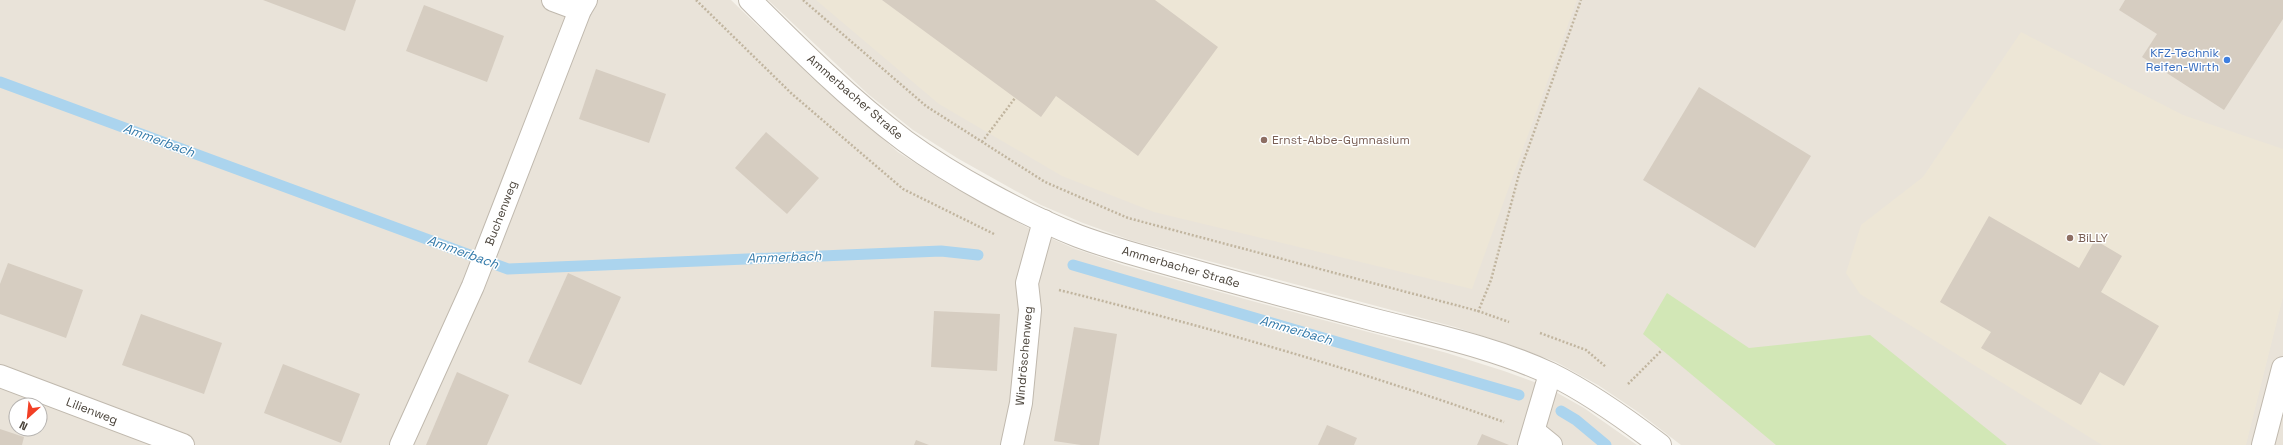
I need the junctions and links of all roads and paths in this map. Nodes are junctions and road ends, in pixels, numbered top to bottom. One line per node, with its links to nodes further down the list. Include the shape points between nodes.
1 (553, 0): 5 (street)
2 (750, 0): 8 (street, Ammerbacher Straße, via 859,104 906,141 950,170)
3 (803, 0): 7 (path, via 926,106)
4 (1581, 0): 10 (path, via 1519,174 1491,280)
5 (583, 5): 22 (street, Buchenweg, via 473,286)
6 (1015, 98): 7 (path)
7 (982, 142): 10 (path, via 1045,182 1128,218)
8 (1044, 221): 9 (street, Windröschenweg); 13 (street, Ammerbacher Straße, via 1078,236 1126,252)
9 (1027, 283): 20 (path, via 1150,313 1414,390); 23 (street, Windröschenweg, via 1030,310 1021,403)
10 (1478, 311): 11 (path); 13 (path)
11 (1514, 324)
12 (1536, 332): 16 (path, via 1586,350)
13 (1465, 344): 17 (street, Ammerbacher Straße)
14 (1662, 350): 19 (path, via 1627,385)
15 (2283, 368): 25 (street)
16 (1609, 370)
17 (1550, 374): 20 (street); 24 (street, Ammerbacher Straße, via 1611,410)
18 (0, 376): 21 (street, Lilienweg)
19 (1621, 380)
20 (1538, 441)
21 (183, 445)
22 (401, 445)
23 (1012, 445)
24 (1660, 445)
25 (2263, 445)

